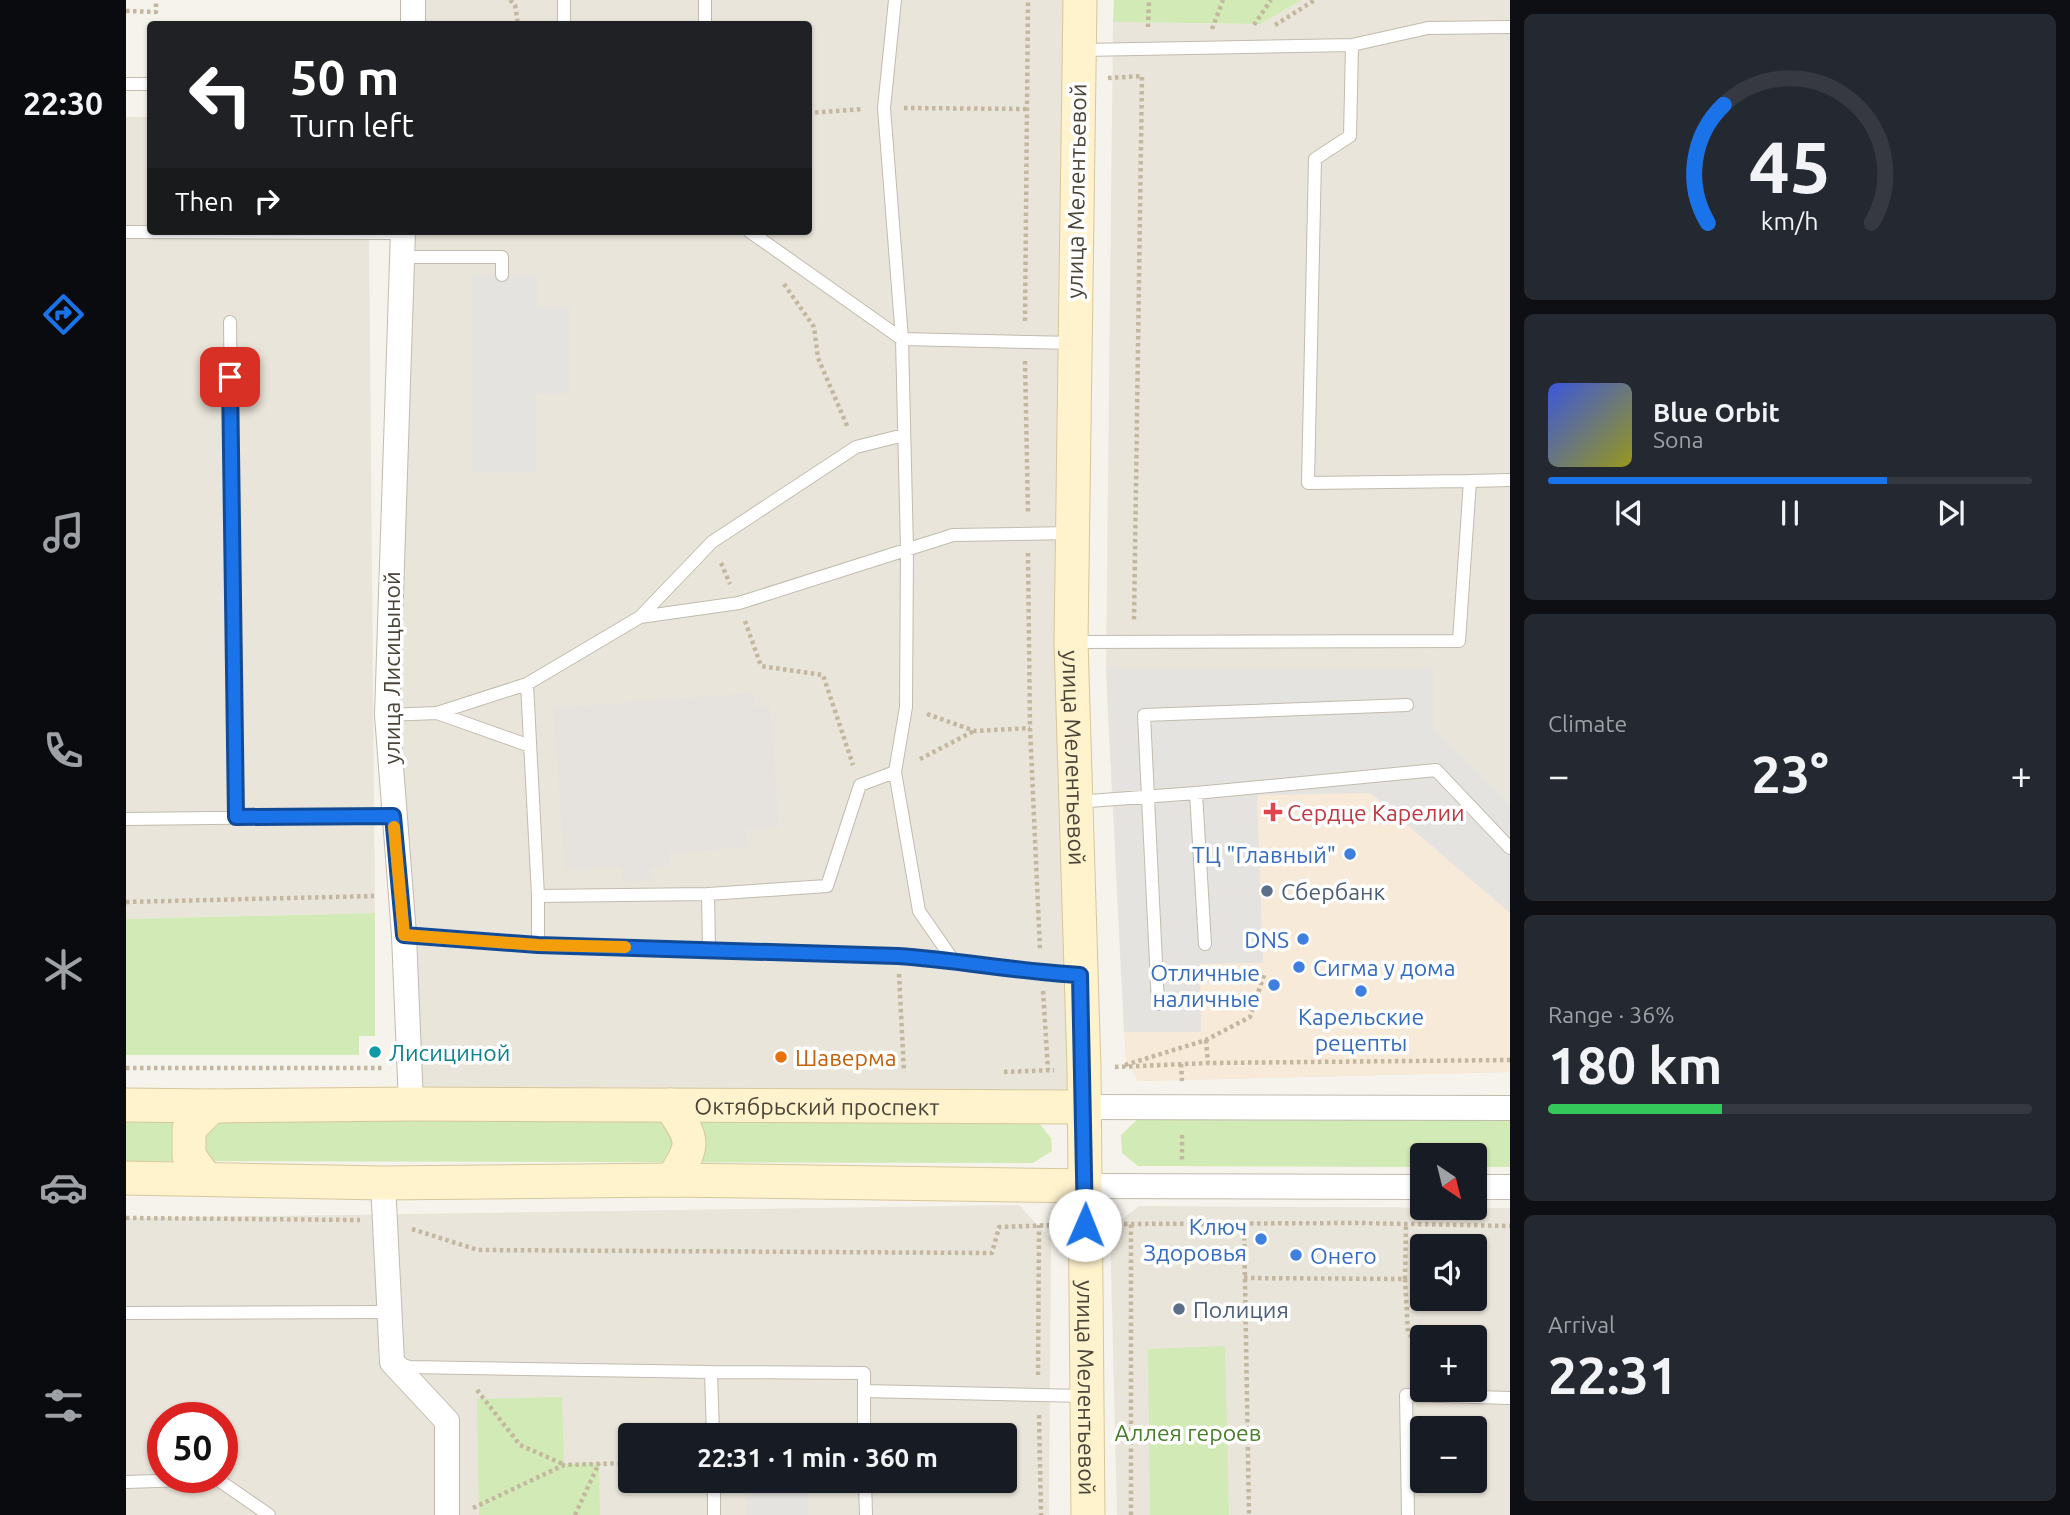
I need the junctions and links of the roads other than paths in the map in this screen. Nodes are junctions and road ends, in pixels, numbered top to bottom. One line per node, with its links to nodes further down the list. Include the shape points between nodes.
1 (413, 0): 6 (street)
2 (564, 0): 7 (lane)
3 (705, 0): 8 (lane)
4 (895, 0): 21 (lane, via 884,108)
5 (1080, 0): 11 (main road, улица Мелентьевой)
6 (413, 21)
7 (564, 21)
8 (705, 21)
9 (1510, 27): 10 (lane, via 1428,28)
10 (1352, 45): 11 (lane); 25 (lane, via 1350,136 1315,159 1308,483)
11 (1078, 50): 22 (main road, улица Мелентьевой)
12 (126, 84): 13 (lane)
13 (147, 84)
14 (126, 232): 15 (lane)
15 (147, 233)
16 (230, 235): 18 (lane)
17 (755, 235): 21 (lane)
18 (403, 240): 19 (lane, via 502,257); 33 (street, улица Лисицыной)
19 (502, 275)
20 (230, 322): 40 (lane)
21 (902, 339): 22 (lane); 23 (lane)
22 (1074, 343): 26 (main road, улица Мелентьевой)
23 (904, 435): 27 (lane); 28 (lane, via 856,447 712,542)
24 (1510, 480): 25 (lane)
25 (1470, 481): 29 (lane, via 1459,641)
26 (1072, 533): 27 (lane, via 953,536); 29 (main road, улица Мелентьевой)
27 (907, 550): 28 (lane, via 739,604); 35 (lane, via 906,707)
28 (640, 617): 30 (lane)
29 (1071, 642): 38 (main road, улица Мелентьевой)
30 (527, 684): 32 (lane); 34 (lane)
31 (1407, 705): 37 (lane, via 1144,715)
32 (436, 713): 33 (lane); 34 (lane)
33 (387, 715): 39 (street, улица Лисицыной)
34 (530, 746): 44 (lane)
35 (895, 772): 43 (lane, via 860,785 827,887); 49 (lane, via 919,911)
36 (1196, 793): 37 (lane); 42 (lane, via 1436,771); 46 (lane)
37 (1146, 797): 38 (lane); 51 (lane)
38 (1075, 802): 50 (main road, улица Мелентьевой)
39 (393, 816): 40 (lane); 45 (street, улица Лисицыной)
40 (236, 817): 41 (lane)
41 (126, 818)
42 (1510, 848)
43 (708, 894): 44 (lane); 48 (lane)
44 (538, 896): 47 (lane)
45 (404, 935): 47 (lane); 52 (street, улица Лисицыной)
46 (1205, 944)
47 (538, 945): 48 (lane)
48 (709, 950): 49 (lane)
49 (953, 960): 50 (lane)
50 (1080, 975): 56 (main road, улица Мелентьевой)
51 (1158, 1004)
52 (411, 1104): 54 (main road, Октябрьский проспект); 55 (main road, Октябрьский проспект)
53 (126, 1105): 55 (main road, Октябрьский проспект)
54 (670, 1105): 56 (main road, Октябрьский проспект); 60 (main road, via 689,1133 688,1156)
55 (212, 1107): 59 (main road, via 189,1129 190,1156)
56 (1083, 1107): 57 (street, Октябрьский проспект); 62 (main road, улица Мелентьевой)
57 (1510, 1108)
58 (126, 1178): 59 (main road)
59 (206, 1179): 61 (main road)
60 (672, 1180): 61 (main road); 62 (main road)
61 (383, 1183): 66 (street)
62 (1086, 1186): 63 (street); 71 (main road, улица Мелентьевой)
63 (1410, 1187)
64 (1488, 1187): 65 (street)
65 (1510, 1187)
66 (389, 1312): 67 (lane); 68 (street)
67 (126, 1313)
68 (392, 1362): 69 (lane, via 410,1367); 78 (street, via 447,1421)
69 (711, 1372): 70 (lane, via 864,1373); 73 (lane)
70 (864, 1391): 71 (lane); 74 (lane)
71 (1086, 1396): 82 (main road, улица Мелентьевой)
72 (1510, 1398): 83 (lane, via 1406,1395)
73 (713, 1423)
74 (864, 1423)
75 (126, 1482): 79 (lane, via 217,1479)
76 (714, 1493): 80 (lane)
77 (865, 1493): 81 (lane)
78 (458, 1512)
79 (269, 1515)
80 (714, 1515)
81 (866, 1515)
82 (1087, 1515)
83 (1408, 1515)

